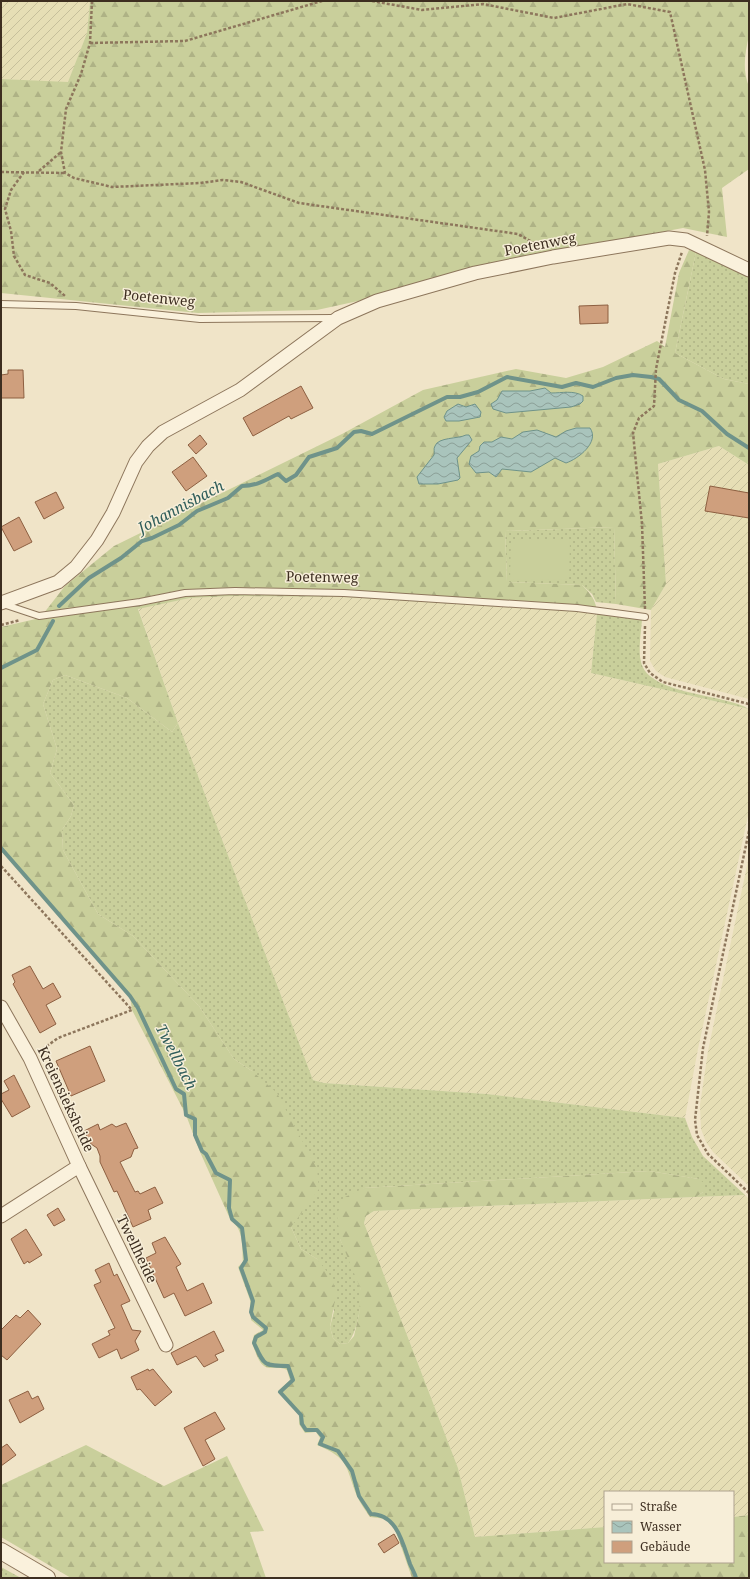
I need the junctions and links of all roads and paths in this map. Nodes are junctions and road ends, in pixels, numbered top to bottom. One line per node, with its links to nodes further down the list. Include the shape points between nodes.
1 (92, 1): 4 (path)
2 (322, 1): 4 (path, via 185,41)
3 (372, 1): 11 (path, via 422,10 483,4 554,18 627,4 670,12 705,170 709,212)
4 (90, 43): 5 (path, via 81,74 66,109)
5 (61, 152): 6 (path); 9 (path)
6 (39, 171): 8 (path); 9 (path)
7 (1, 172): 8 (path)
8 (24, 172): 15 (path, via 11,190 5,209 14,256 26,275 50,283)
9 (65, 173): 12 (path, via 74,178 112,187 223,180 241,182 299,203 518,234)
10 (686, 240): 11 (street, Poetenweg); 12 (street, Poetenweg, via 669,238); 18 (path, via 675,273 656,369 654,406 638,418 632,432 642,524)
11 (706, 249): 13 (street, Poetenweg)
12 (553, 257): 16 (street, Poetenweg, via 475,273 377,301)
13 (749, 270)
14 (1, 304): 15 (lane, Poetenweg)
15 (76, 306): 16 (lane, Poetenweg, via 200,319)
16 (338, 318): 17 (street, Poetenweg, via 240,390 163,432 136,462 113,513 97,540 76,567 58,582)
17 (1, 603): 18 (lane, Poetenweg, via 39,616 185,594 235,591 344,593 577,608)
18 (645, 617): 19 (path, via 644,663 650,673 663,682)
19 (749, 704)
20 (749, 831): 25 (path, via 703,1048 694,1120 696,1135 708,1154)
21 (1, 866): 23 (path, via 132,1010 58,1038)
22 (1, 1007): 23 (street, Kreiensieksheide)
23 (30, 1058): 24 (street, Kreiensieksheide)
24 (80, 1166): 26 (street, Kreiensieksheide); 27 (street, Twellheide)
25 (749, 1193)
26 (1, 1216)
27 (166, 1345)
28 (1, 1551): 29 (street)
29 (47, 1578)

